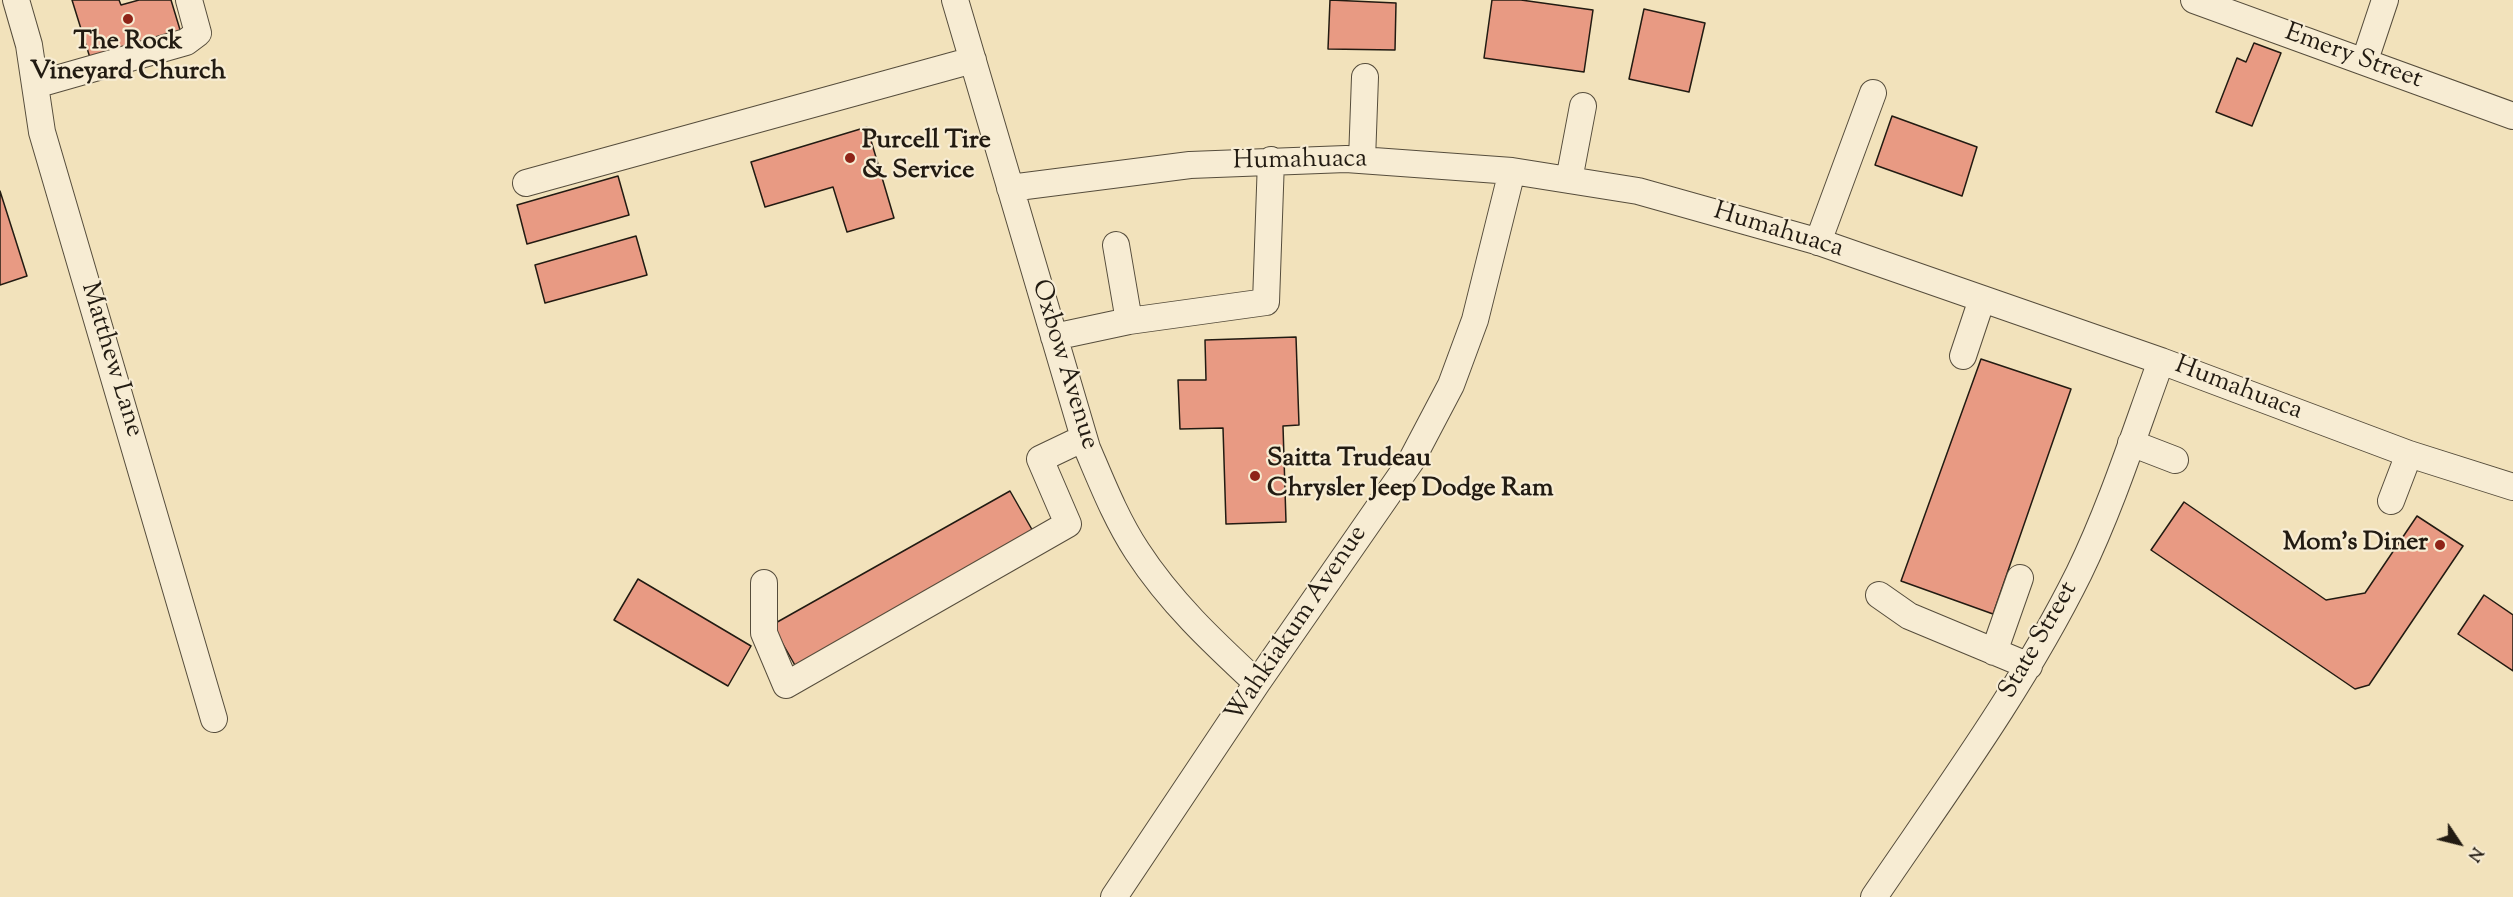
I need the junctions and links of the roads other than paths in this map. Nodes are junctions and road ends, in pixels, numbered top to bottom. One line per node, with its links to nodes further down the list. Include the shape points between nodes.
1 (16, 0): 9 (street, Matthew Lane)
2 (189, 0): 9 (street, via 198,33 186,42)
3 (955, 0): 6 (street, Oxbow Avenue)
4 (2193, 0): 7 (street, Emery Street)
5 (2385, 0): 7 (street)
6 (973, 60): 17 (street); 18 (street, Oxbow Avenue)
7 (2365, 60): 12 (street, Emery Street)
8 (1365, 77): 14 (street)
9 (35, 85): 38 (street, Matthew Lane, via 42,132)
10 (1873, 93): 19 (street)
11 (1583, 106): 16 (street)
12 (2513, 116)
13 (1271, 160): 14 (street, Humahuaca); 18 (street, Humahuaca, via 1169,167); 22 (street, via 1266,302)
14 (1362, 160): 15 (street, Humahuaca)
15 (1512, 171): 16 (street, Humahuaca); 37 (street, Wahkiakum Avenue, via 1475,320 1451,385 1411,461)
16 (1569, 180): 19 (street, Humahuaca, via 1638,191)
17 (526, 183)
18 (1010, 188): 23 (street, Oxbow Avenue)
19 (1818, 242): 21 (street, Humahuaca)
20 (1116, 245): 22 (street)
21 (1982, 299): 24 (street); 25 (street, Humahuaca)
22 (1129, 321): 23 (street)
23 (1054, 338): 26 (street, Oxbow Avenue)
24 (1963, 356)
25 (2161, 361): 27 (street, State Street); 28 (street, Humahuaca)
26 (1084, 438): 33 (street, via 1040,459 1068,524 786,685 764,633); 37 (street, Oxbow Avenue, via 1109,500 1165,591 1200,631)
27 (2131, 443): 29 (street); 36 (street, State Street, via 2117,487 2079,573)
28 (2409, 454): 30 (street, Humahuaca); 31 (street)
29 (2175, 460)
30 (2513, 487)
31 (2391, 501)
32 (2020, 578): 35 (street)
33 (765, 583)
34 (1879, 595): 35 (street, via 1909,616)
35 (1994, 652): 36 (street)
36 (2029, 666): 40 (street, State Street)
37 (1257, 683): 39 (street, Wahkiakum Avenue)
38 (214, 719)
39 (1114, 897)
40 (1874, 897)

